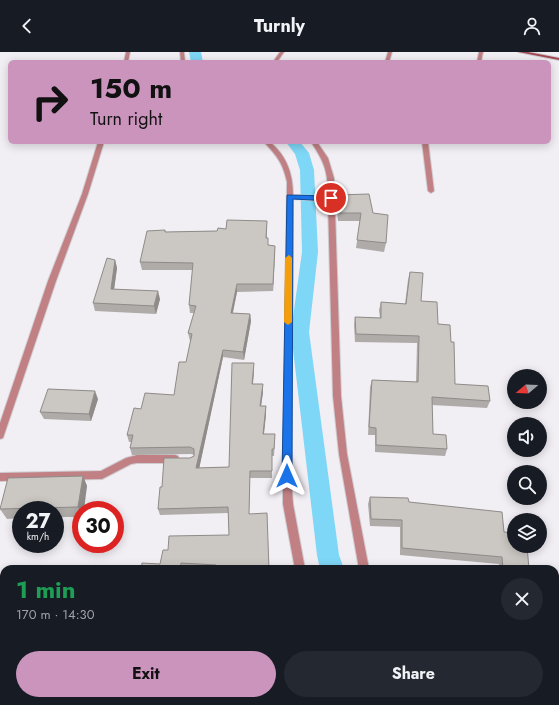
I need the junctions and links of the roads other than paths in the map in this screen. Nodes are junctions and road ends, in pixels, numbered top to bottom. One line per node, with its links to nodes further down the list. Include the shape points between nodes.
1 (520, 52): 2 (street)
2 (559, 59)
3 (100, 144): 10 (street)
4 (269, 144): 8 (street, via 287,166)
5 (315, 144): 9 (street, via 329,169)
6 (425, 144): 7 (street)
7 (431, 191)
8 (292, 197): 9 (street); 13 (street, via 287,476 288,504)
9 (331, 198): 14 (street, via 337,396 343,454)
10 (0, 435)
11 (183, 459): 12 (street, via 129,460 102,475)
12 (0, 477)
13 (299, 565)
14 (363, 565)

